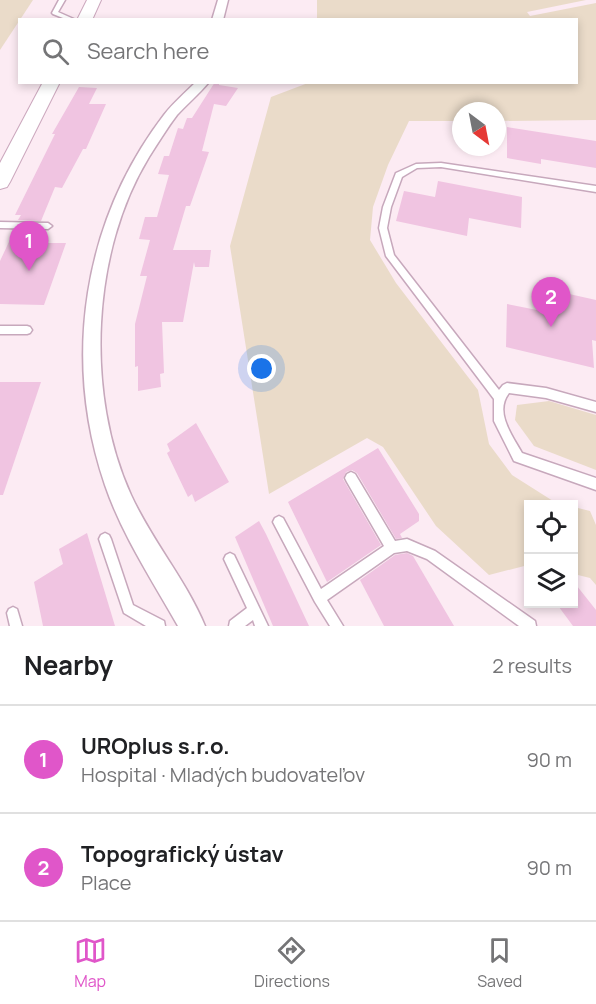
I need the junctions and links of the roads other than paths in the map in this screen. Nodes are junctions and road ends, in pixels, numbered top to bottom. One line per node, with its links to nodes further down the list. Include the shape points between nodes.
1 (62, 0): 4 (lane, via 55,13)
2 (94, 0): 5 (street)
3 (223, 0): 6 (street)
4 (69, 18)
5 (85, 18)
6 (218, 18)
7 (51, 84): 9 (street)
8 (201, 84): 26 (street, via 170,116 135,171 105,248 94,293 90,335 100,434 116,487)
9 (0, 182)
10 (596, 189): 15 (lane, via 441,165 416,166 399,175 383,228 390,256)
11 (0, 225): 12 (lane)
12 (48, 226)
13 (0, 330): 14 (lane)
14 (27, 330)
15 (498, 398): 16 (lane, via 507,388 546,393); 18 (lane, via 499,421 518,457)
16 (596, 407)
17 (351, 478): 21 (lane)
18 (596, 484)
19 (279, 522): 23 (lane)
20 (105, 538): 25 (lane, via 128,609)
21 (392, 548): 23 (lane); 30 (lane, via 407,545 431,555)
22 (230, 559): 24 (lane)
23 (319, 598): 29 (lane)
24 (255, 610): 27 (lane); 28 (lane)
25 (159, 626)
26 (192, 626)
27 (235, 626)
28 (261, 626)
29 (338, 626)
30 (530, 626)

